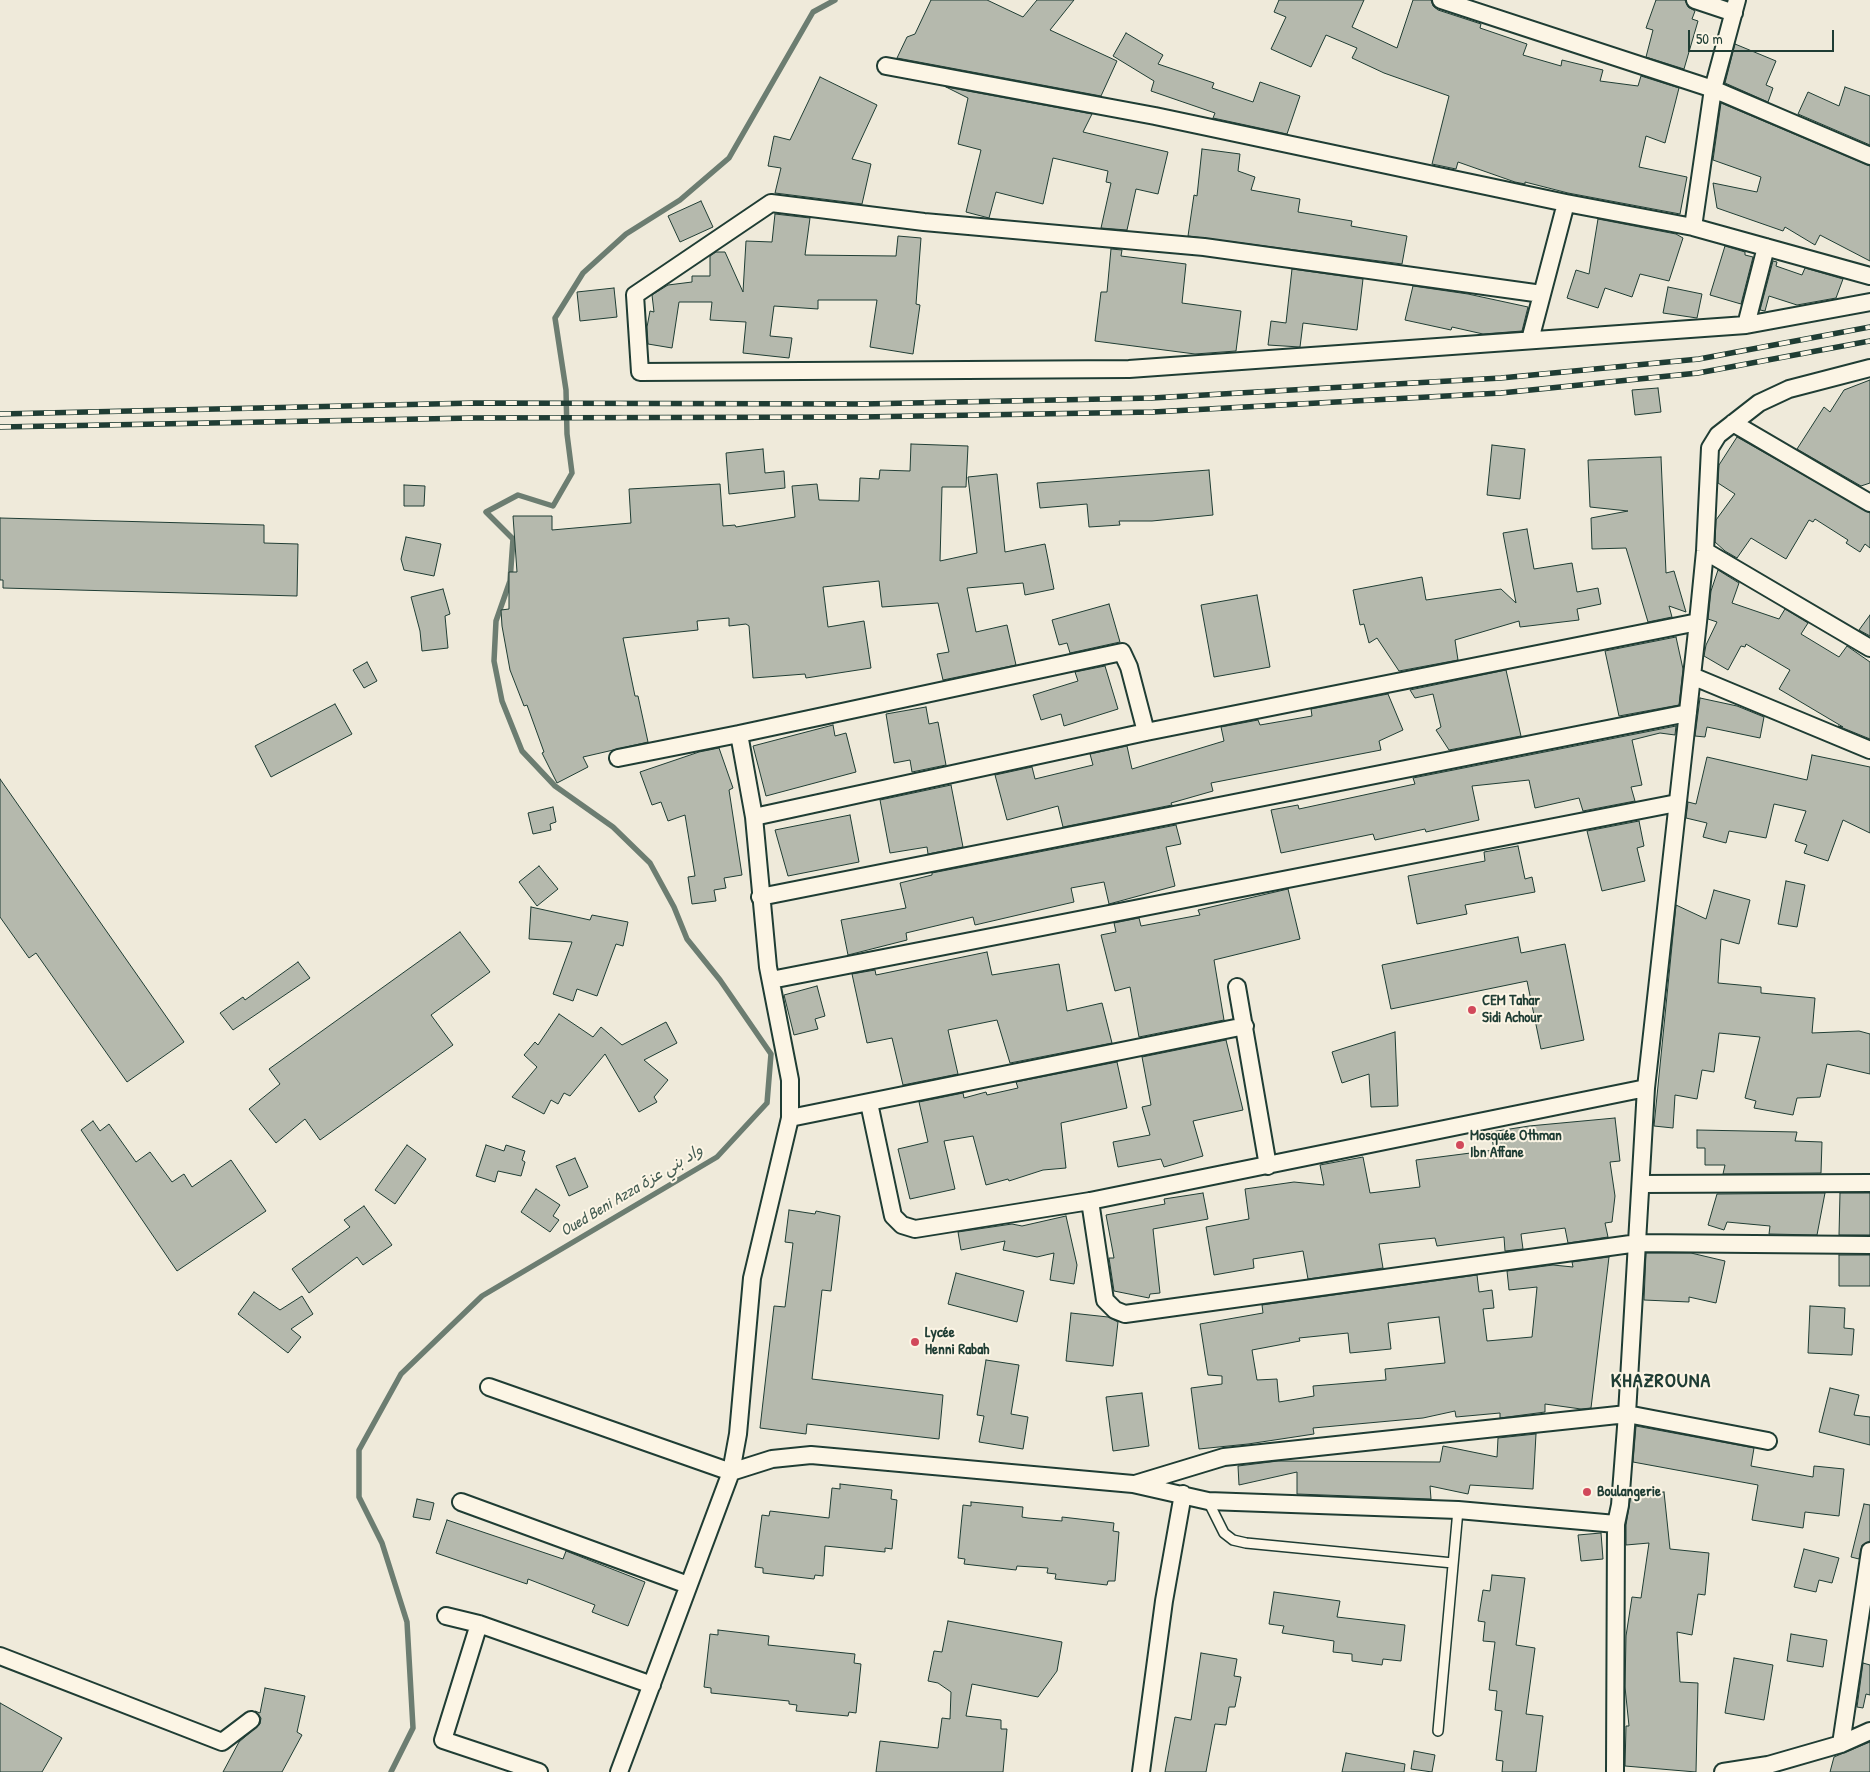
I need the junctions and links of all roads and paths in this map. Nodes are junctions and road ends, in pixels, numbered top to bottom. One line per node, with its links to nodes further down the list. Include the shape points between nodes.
1 (1441, 0): 5 (street)
2 (1695, 0): 3 (street)
3 (1736, 6): 5 (street)
4 (886, 66): 7 (street, via 1155,116)
5 (1713, 89): 6 (street); 8 (street)
6 (1870, 156)
7 (1566, 203): 8 (street); 11 (street)
8 (1693, 227): 9 (street)
9 (1766, 247): 10 (street); 13 (street)
10 (1870, 276)
11 (1542, 294): 14 (street); 14 (street, via 1204,247 924,222 771,203 635,295 640,372 1129,369)
12 (1870, 302): 13 (street)
13 (1746, 325): 14 (street)
14 (1530, 340)
15 (1870, 368): 16 (street, via 1789,389 1759,403)
16 (1733, 423): 17 (street); 18 (street, via 1718,435 1710,448)
17 (1870, 504)
18 (1705, 551): 19 (street); 20 (street)
19 (1698, 622): 21 (street); 23 (street)
20 (1870, 648)
21 (1692, 676): 22 (street); 25 (street)
22 (1688, 713): 27 (street); 29 (street)
23 (1146, 732): 24 (street, via 1130,667 1122,652); 28 (street)
24 (739, 734): 26 (street); 28 (street)
25 (1870, 750)
26 (618, 758)
27 (1677, 803): 30 (street); 33 (street)
28 (754, 817): 29 (street)
29 (760, 897): 30 (street)
30 (770, 980): 35 (street, via 790,1080)
31 (1237, 987): 32 (street)
32 (1245, 1026): 34 (street); 36 (street)
33 (1646, 1088): 36 (street); 38 (street)
34 (869, 1103): 35 (street); 39 (street, via 893,1216 902,1225 915,1228)
35 (790, 1118): 45 (street, via 752,1278 738,1434)
36 (1268, 1166): 39 (street)
37 (1870, 1183): 38 (street)
38 (1642, 1184): 40 (street)
39 (1090, 1201): 40 (street, via 1105,1300 1124,1314)
40 (1638, 1243): 41 (street); 43 (street)
41 (1870, 1245)
42 (489, 1387): 45 (street)
43 (1628, 1414): 44 (street); 46 (street, via 1224,1457); 51 (street)
44 (1768, 1441)
45 (731, 1472): 46 (street, via 772,1459 811,1455); 54 (street)
46 (1133, 1484): 47 (street)
47 (1183, 1494): 48 (street); 65 (street, via 1164,1601)
48 (1208, 1501): 50 (street); 53 (lane, via 1224,1533 1240,1542)
49 (462, 1502): 54 (street)
50 (1458, 1510): 51 (street); 53 (lane)
51 (1616, 1524): 66 (street)
52 (1870, 1551): 62 (street)
53 (1453, 1563): 60 (lane)
54 (688, 1585): 58 (street)
55 (446, 1616): 56 (street)
56 (480, 1624): 58 (street); 63 (street, via 443,1740)
57 (0, 1656): 59 (street, via 222,1742)
58 (652, 1685): 64 (street)
59 (251, 1720)
60 (1438, 1731)
61 (1870, 1732): 62 (street)
62 (1841, 1744): 67 (street, via 1768,1765)
63 (539, 1772)
64 (619, 1772)
65 (1141, 1772)
66 (1615, 1772)
67 (1724, 1772)

